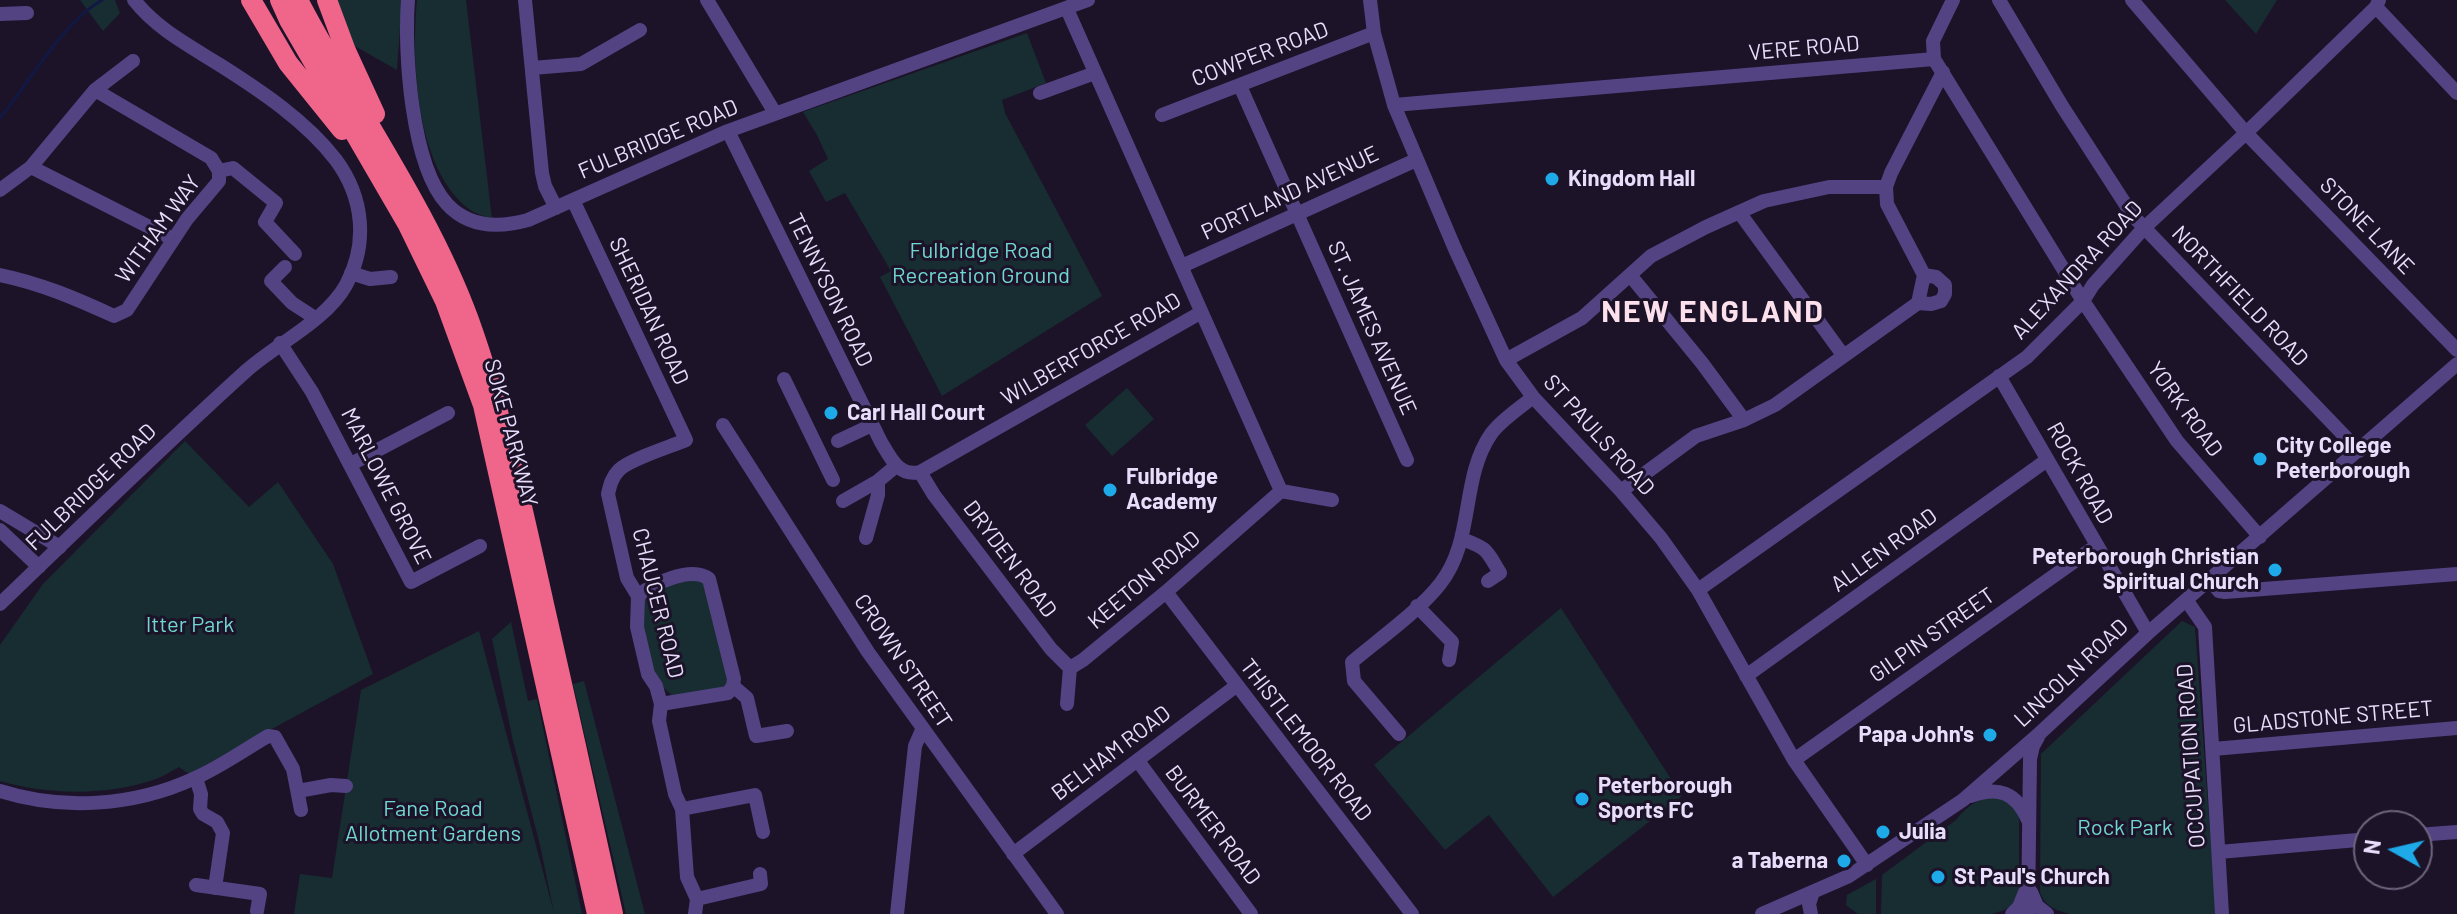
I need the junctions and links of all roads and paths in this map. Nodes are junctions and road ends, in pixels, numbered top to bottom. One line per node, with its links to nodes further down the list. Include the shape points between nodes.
1 (134, 0): 49 (street, FULBRIDGE ROAD, via 184,45 278,104 336,160 358,205 361,236)
2 (251, 0): 36 (highway, via 288,63)
3 (280, 0): 36 (highway, SOKE PARKWAY)
4 (298, 0): 43 (highway, SOKE PARKWAY)
5 (327, 0): 43 (highway)
6 (408, 0): 40 (street, FULBRIDGE ROAD, via 408,75 415,123 429,173 448,205 485,225 509,225)
7 (525, 0): 22 (street)
8 (707, 0): 29 (street)
9 (1088, 0): 15 (street, FULBRIDGE ROAD)
10 (1370, 0): 19 (street, ST PAULS ROAD)
11 (1953, 0): 21 (street, via 1933,41)
12 (1999, 0): 44 (street, NORTHFIELD ROAD)
13 (2132, 0): 32 (street, STONE LANE)
14 (2377, 3): 27 (street); 32 (street, ALEXANDRA ROAD)
15 (1067, 9): 23 (street); 29 (street, FULBRIDGE ROAD)
16 (27, 13): 17 (street)
17 (0, 14)
18 (640, 30): 22 (street, via 581,64)
19 (1374, 33): 24 (street, COWPER ROAD); 28 (street, ST PAULS ROAD)
20 (133, 61): 25 (street)
21 (1938, 66): 28 (street, VERE ROAD); 37 (street); 54 (street)
22 (532, 68): 40 (street, via 542,173)
23 (1095, 73): 26 (street); 47 (street)
24 (1240, 86): 30 (street, COWPER ROAD); 42 (street, ST. JAMES AVENUE)
25 (95, 90): 34 (street); 35 (street, via 211,158)
26 (1040, 93)
27 (2457, 93)
28 (1394, 105): 33 (street, ST PAULS ROAD)
29 (775, 113): 31 (street, FULBRIDGE ROAD)
30 (1162, 115)
31 (728, 131): 39 (street, FULBRIDGE ROAD); 69 (street, TENNYSON ROAD)
32 (2246, 133): 44 (street, ALEXANDRA ROAD); 59 (street, STONE LANE)
33 (1416, 160): 42 (street, PORTLAND AVENUE); 61 (street, ST PAULS ROAD)
34 (31, 167): 38 (street); 45 (street)
35 (219, 171): 45 (street, WITHAM WAY, via 219,181); 46 (street, WITHAM WAY, via 233,168 276,203 265,222)
36 (384, 183): 141 (highway, SOKE PARKWAY, via 445,301 483,405)
37 (1886, 187): 41 (street, via 1829,187); 52 (street, via 1887,204)
38 (0, 190)
39 (573, 200): 40 (street, FULBRIDGE ROAD); 70 (street, SHERIDAN ROAD)
40 (556, 208)
41 (1739, 212): 51 (street, via 1651,256); 60 (street)
42 (1297, 213): 47 (street, PORTLAND AVENUE); 73 (street, ST. JAMES AVENUE)
43 (421, 216): 142 (highway, SOKE PARKWAY, via 468,319 503,426)
44 (2143, 229): 54 (street, ALEXANDRA ROAD); 72 (street, NORTHFIELD ROAD)
45 (173, 239): 50 (street, WITHAM WAY, via 127,310 114,316 65,293)
46 (295, 254)
47 (1182, 266): 56 (street)
48 (285, 267): 57 (street, via 271,281)
49 (351, 273): 53 (street, via 370,279); 57 (street, FULBRIDGE ROAD)
50 (0, 275)
51 (1630, 275): 61 (street, via 1582,318); 67 (street)
52 (1924, 275): 55 (street); 55 (street, via 1945,285 1945,294 1941,301)
53 (391, 277)
54 (2083, 301): 63 (street, ALEXANDRA ROAD, via 2027,357); 86 (street, YORK ROAD, via 2177,441)
55 (1918, 303): 60 (street)
56 (1200, 313): 77 (street, WILBERFORCE ROAD); 80 (street)
57 (315, 318): 58 (street, FULBRIDGE ROAD)
58 (280, 343): 75 (street, MARLOWE GROVE); 91 (street, FULBRIDGE ROAD)
59 (2457, 350)
60 (1843, 355): 67 (street, via 1775,405)
61 (1506, 360): 65 (street, ST PAULS ROAD)
62 (2457, 364): 72 (street, LINCOLN ROAD)
63 (1999, 376): 74 (street, ROCK ROAD); 96 (street, ALEXANDRA ROAD)
64 (784, 379): 78 (street)
65 (1533, 397): 81 (street, ST PAULS ROAD); 88 (street, via 1493,431 1481,453 1472,474)
66 (448, 413): 75 (street)
67 (1744, 420): 81 (street, via 1696,436)
68 (723, 425): 111 (street, CROWN STREET)
69 (872, 425): 71 (street); 76 (street, TENNYSON ROAD)
70 (686, 440): 97 (street, CHAUCER ROAD, via 627,464 611,482 608,494 627,578)
71 (838, 441)
72 (2359, 451): 86 (street, LINCOLN ROAD)
73 (1407, 460)
74 (2047, 460): 90 (street, ROCK ROAD); 105 (street, ALLEN ROAD)
75 (351, 464): 89 (street, MARLOWE GROVE, via 411,582)
76 (896, 466): 77 (street, via 907,473); 79 (street)
77 (920, 472): 104 (street, DRYDEN ROAD)
78 (833, 480)
79 (878, 481): 83 (street); 87 (street)
80 (1281, 491): 82 (street); 98 (street, KEETON ROAD)
81 (1621, 491): 96 (street, ST PAULS ROAD)
82 (1332, 500)
83 (843, 501)
84 (0, 511): 91 (street)
85 (0, 530): 92 (street)
86 (2260, 537): 94 (street, LINCOLN ROAD)
87 (866, 538)
88 (1462, 539): 95 (street, via 1484,547 1492,559 1500,573); 101 (street, via 1441,583)
89 (480, 546)
90 (2096, 546): 102 (street, ROCK ROAD); 116 (street, GILPIN STREET)
91 (60, 547): 92 (street, FULBRIDGE ROAD)
92 (39, 567): 99 (street, FULBRIDGE ROAD)
93 (2457, 574): 94 (street, via 2225,592)
94 (2210, 580): 100 (street, LINCOLN ROAD)
95 (1488, 581)
96 (1698, 590): 105 (street, ST PAULS ROAD)
97 (638, 596): 106 (street, via 656,583 695,573 709,579); 108 (street, CHAUCER ROAD, via 637,627)
98 (1170, 598): 104 (street, KEETON ROAD); 107 (street, THISTLEMOOR ROAD)
99 (1, 601)
100 (2187, 601): 102 (street, LINCOLN ROAD); 115 (street, OCCUPATION ROAD, via 2205,627)
101 (1417, 606): 103 (street, via 1452,642); 114 (street, via 1352,662 1354,681)
102 (2148, 633): 113 (street, LINCOLN ROAD)
103 (1449, 660)
104 (1070, 668): 109 (street)
105 (1746, 676): 116 (street, ST PAULS ROAD)
106 (733, 686): 108 (street, via 728,693); 112 (street, via 747,698 756,736)
107 (1236, 686): 117 (street, BELHAM ROAD); 146 (street, THISTLEMOOR ROAD)
108 (661, 704): 123 (street, CHAUCER ROAD, via 659,721)
109 (1067, 704)
110 (2457, 728): 115 (street, GLADSTONE STREET)
111 (922, 730): 131 (street, CROWN STREET); 143 (street, via 915,746)
112 (787, 731)
113 (2040, 733): 122 (street, LINCOLN ROAD); 125 (street, via 2030,759)
114 (1399, 734)
115 (2213, 749): 130 (street, OCCUPATION ROAD)
116 (1794, 760): 132 (street, ST PAULS ROAD)
117 (1138, 761): 131 (street, BELHAM ROAD); 145 (street, BURMER ROAD)
118 (196, 778): 120 (street, via 144,796 81,804); 121 (street, via 268,736 275,737 293,769); 136 (street, via 200,809 223,833)
119 (346, 786): 121 (street)
120 (0, 791)
121 (298, 791): 124 (street)
122 (1963, 800): 125 (street, via 1993,790 2006,794 2018,802); 132 (street, LINCOLN ROAD)
123 (682, 809): 126 (street, via 755,795); 138 (street, CHAUCER ROAD, via 687,877)
124 (301, 810)
125 (2029, 824): 134 (street)
126 (763, 832)
127 (2457, 832): 128 (street)
128 (2433, 834)
129 (2353, 840): 130 (street)
130 (2219, 852): 139 (street, OCCUPATION ROAD)
131 (1013, 854): 144 (street, CROWN STREET)
132 (1867, 865): 137 (street, LINCOLN ROAD)
133 (765, 880): 138 (street)
134 (2028, 880): 149 (street); 150 (street); 151 (street, via 2032,898)
135 (196, 885): 136 (street)
136 (215, 888): 140 (street, via 260,894)
137 (1813, 892): 147 (street, LINCOLN ROAD); 148 (street)
138 (696, 907)
139 (2222, 909)
140 (257, 911)
141 (597, 914)
142 (613, 914)
143 (897, 914)
144 (1057, 914)
145 (1251, 914)
146 (1412, 914)
147 (1762, 914)
148 (1811, 914)
149 (2012, 914)
150 (2028, 914)
151 (2047, 914)

